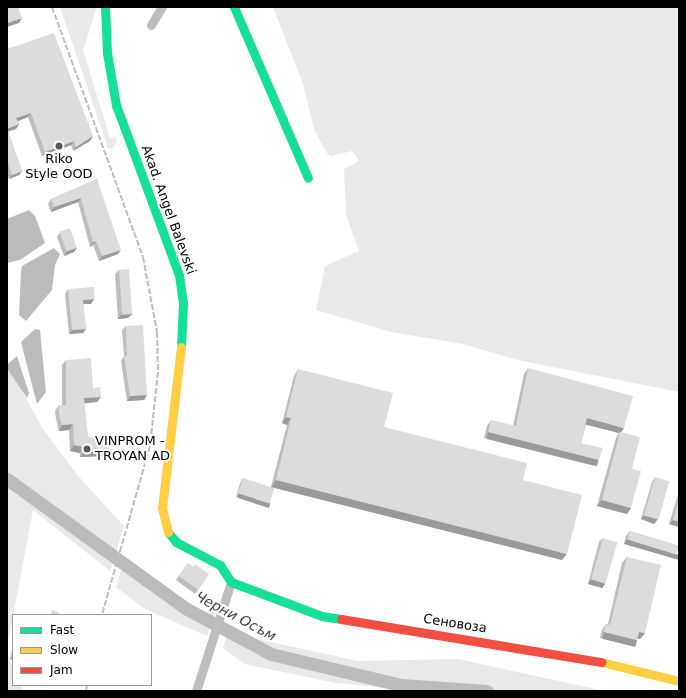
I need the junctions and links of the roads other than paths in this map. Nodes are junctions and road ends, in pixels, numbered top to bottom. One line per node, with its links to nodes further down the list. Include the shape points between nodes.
1 (105, 7): 6 (street, Akad. Angel Balevski, via 107,53 116,105 179,275 184,303 183,334 162,508 165,527 176,542 220,565)
2 (162, 7): 4 (street)
3 (234, 7): 5 (street)
4 (151, 25)
5 (308, 178)
6 (231, 582): 7 (street, Сеновоза, via 322,616 578,657); 8 (street)
7 (679, 681)
8 (196, 691)

